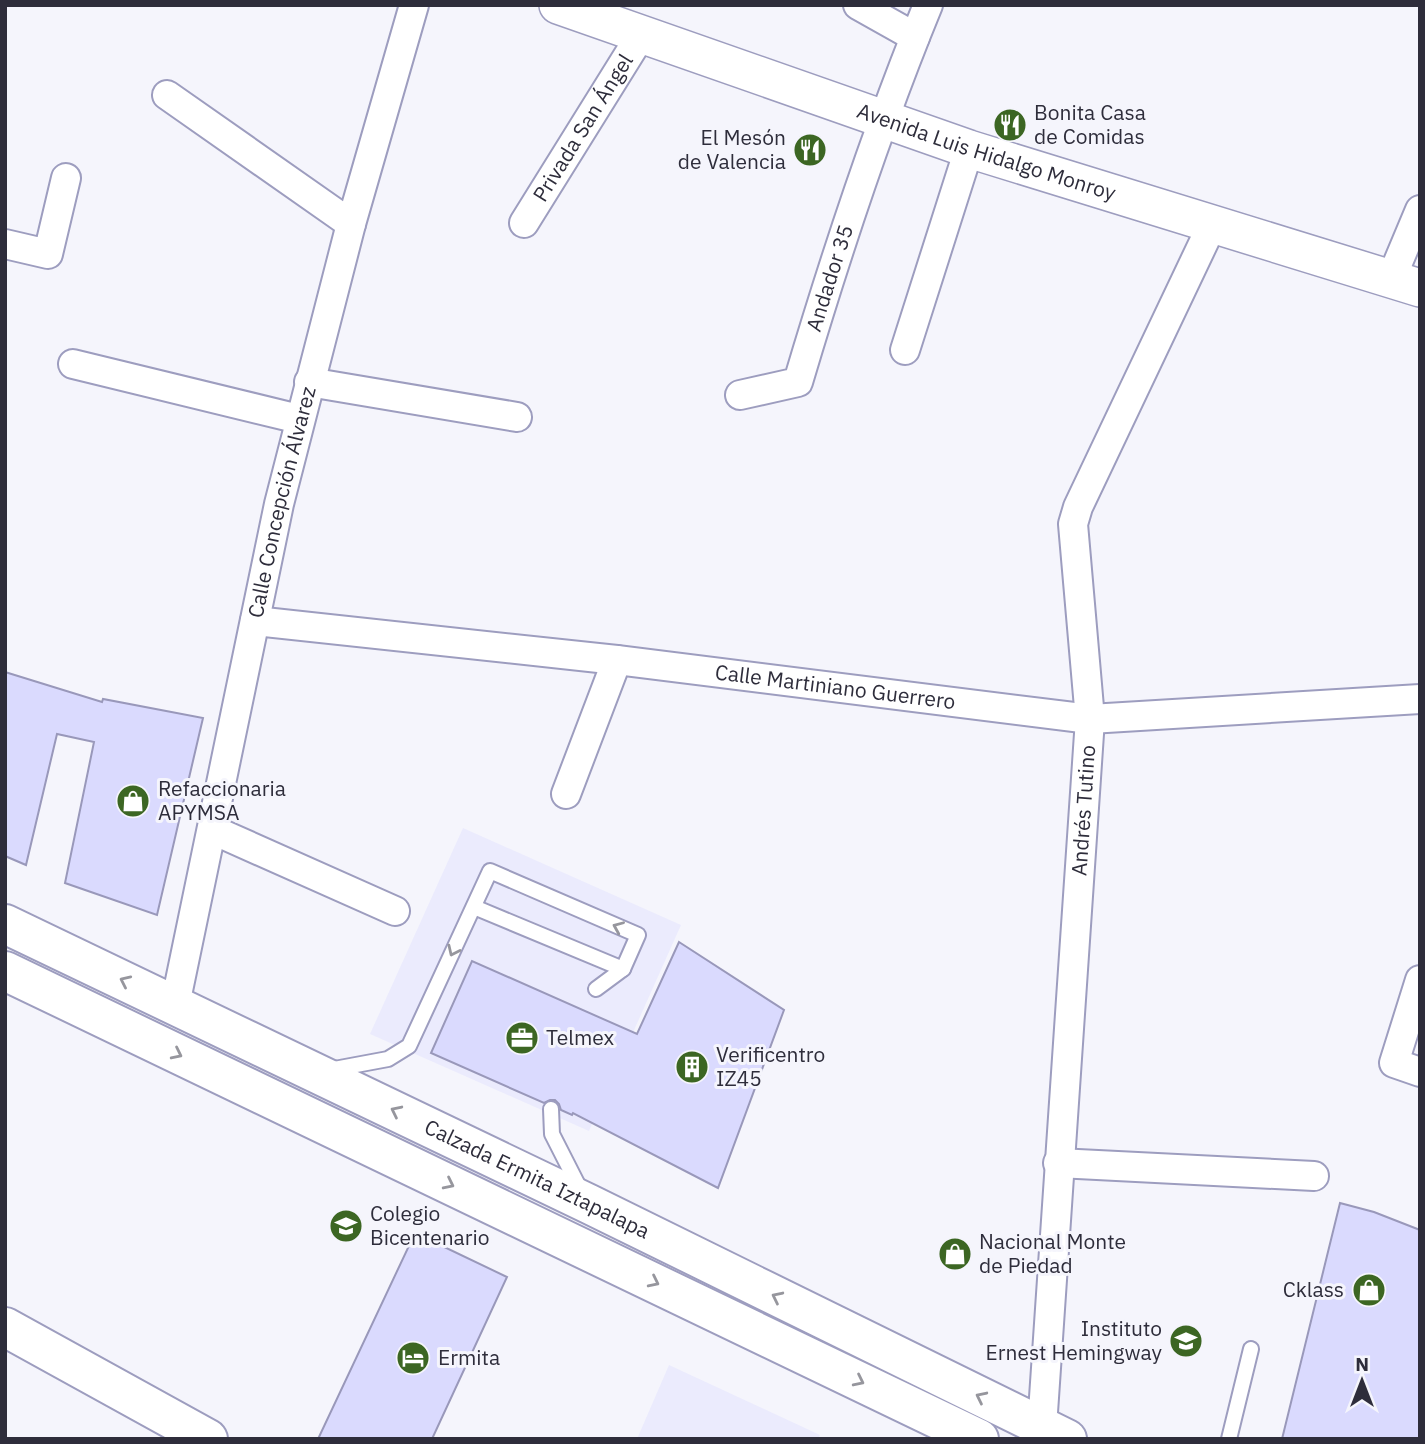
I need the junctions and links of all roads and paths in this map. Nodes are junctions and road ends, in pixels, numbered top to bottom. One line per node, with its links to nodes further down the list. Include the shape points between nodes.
1 (414, 5): 13 (street, Calle Concepción Álvarez)
2 (558, 5): 5 (street, Avenida Luis Hidalgo Monroy)
3 (858, 5): 6 (street)
4 (928, 5): 6 (street)
5 (641, 34): 8 (street, Avenida Luis Hidalgo Monroy); 12 (street, Privada San Ángel)
6 (915, 37): 8 (street)
7 (167, 95): 13 (street)
8 (882, 119): 9 (street, Avenida Luis Hidalgo Monroy); 20 (street, Andador 35, via 798,382)
9 (969, 149): 14 (street, Avenida Luis Hidalgo Monroy); 17 (street)
10 (66, 178): 15 (street, via 48,254)
11 (1420, 210): 16 (street)
12 (524, 223)
13 (351, 224): 19 (street, Calle Concepción Álvarez)
14 (1212, 225): 16 (street, Avenida Luis Hidalgo Monroy); 26 (street, Andrés Tutino, via 1073,524)
15 (5, 244)
16 (1406, 284)
17 (905, 350)
18 (73, 364): 22 (street)
19 (309, 382): 21 (street); 22 (street, Calle Concepción Álvarez)
20 (740, 395)
21 (517, 417)
22 (299, 419): 23 (street, Calle Concepción Álvarez)
23 (255, 621): 24 (street, Calle Martiniano Guerrero); 28 (street, Calle Concepción Álvarez)
24 (617, 660): 26 (street, Calle Martiniano Guerrero); 27 (street)
25 (1420, 699): 26 (street, Calle Martiniano Guerrero)
26 (1090, 719): 40 (street, Andrés Tutino)
27 (566, 794)
28 (213, 830): 30 (street); 36 (street, Calle Concepción Álvarez)
29 (474, 907): 32 (lane); 32 (lane, one-way to 29, via 638,935 490,871); 38 (lane, one-way to 38, via 409,1046 388,1059)
30 (395, 911)
31 (5, 925): 36 (main road, Calzada Ermita Iztapalapa, one-way to 31)
32 (623, 969): 35 (lane)
33 (5, 971): 47 (main road, Calzada Ermita Iztapalapa, one-way to 47)
34 (1420, 980): 37 (street)
35 (596, 989)
36 (175, 1005): 38 (main road, Calzada Ermita Iztapalapa)
37 (1407, 1068)
38 (315, 1072): 42 (main road, Calzada Ermita Iztapalapa, one-way to 38)
39 (551, 1109): 42 (lane, via 552,1134)
40 (1058, 1163): 41 (street); 45 (street, Andrés Tutino)
41 (1314, 1176)
42 (589, 1205): 45 (main road, Calzada Ermita Iztapalapa, one-way to 42)
43 (5, 1326): 46 (main road)
44 (1251, 1349): 48 (lane)
45 (1055, 1433)
46 (208, 1439)
47 (979, 1439)
48 (1229, 1439)

